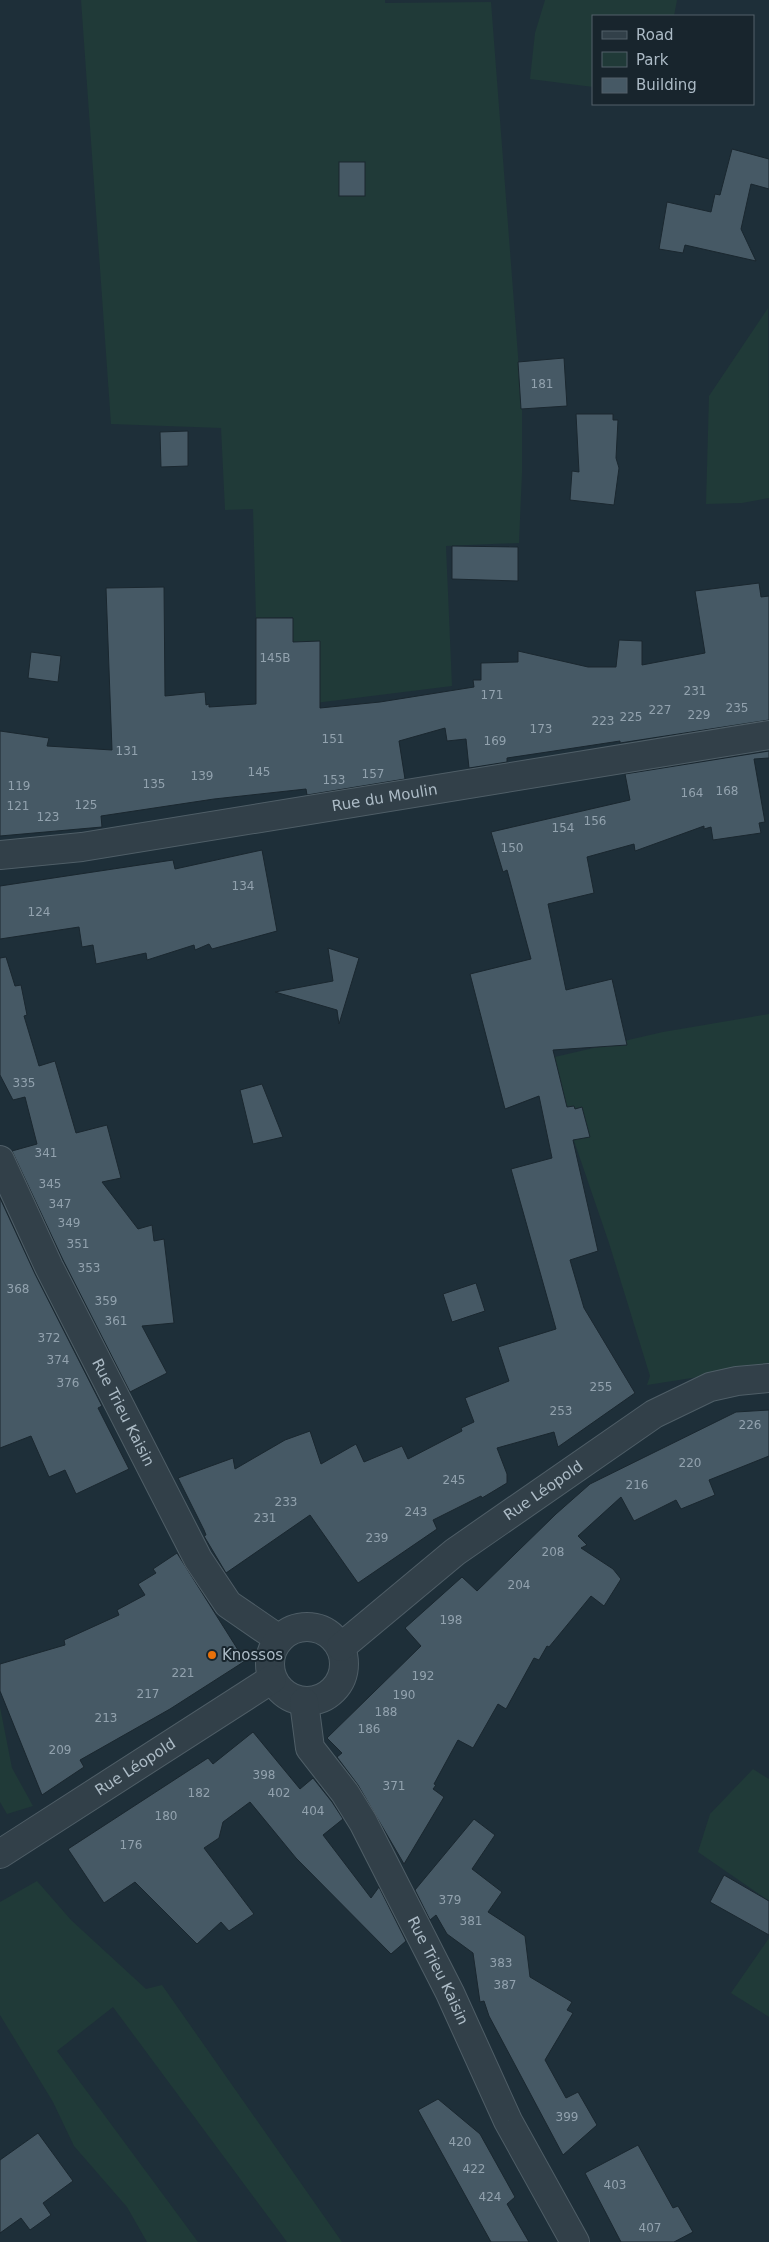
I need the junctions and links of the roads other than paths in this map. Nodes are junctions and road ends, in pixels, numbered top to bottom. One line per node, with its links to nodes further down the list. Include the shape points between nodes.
1 (769, 735): 2 (street, Rue du Moulin, via 82,847)
2 (0, 855)
3 (0, 1160): 5 (street, Rue Trieu Kaisin, via 49,1267 198,1559 228,1604)
4 (769, 1378): 6 (street, Rue Léopold, via 710,1387 654,1414 455,1552)
5 (279, 1639): 6 (street, via 296,1628 316,1628 326,1631); 7 (street, via 270,1658)
6 (341, 1647): 8 (street, via 344,1669 338,1685 326,1697)
7 (272, 1679): 8 (street, via 285,1695); 9 (street, Rue Léopold)
8 (304, 1702): 10 (street, Rue Trieu Kaisin, via 310,1748 345,1792 363,1822 450,1993 508,2121)
9 (2, 1853)
10 (575, 2242)

